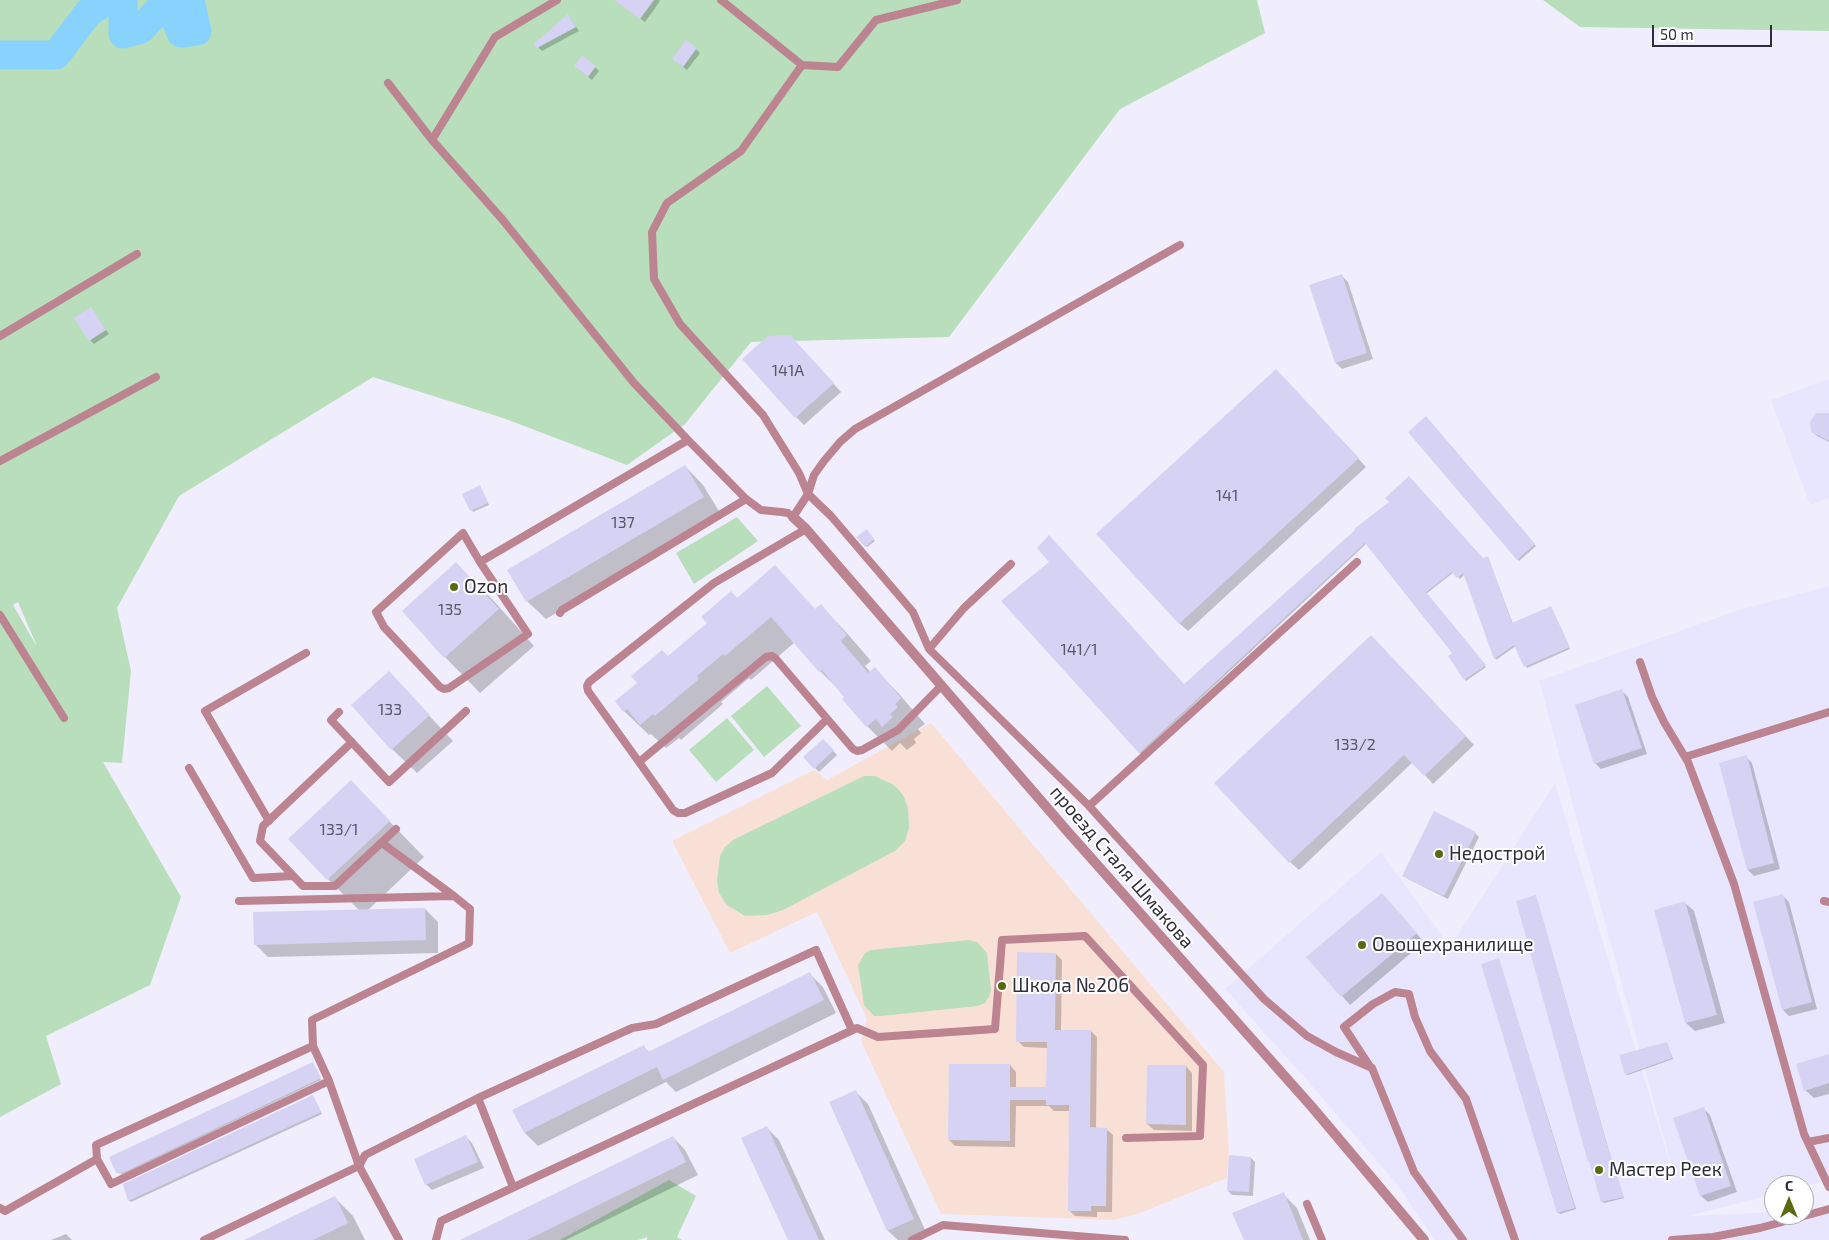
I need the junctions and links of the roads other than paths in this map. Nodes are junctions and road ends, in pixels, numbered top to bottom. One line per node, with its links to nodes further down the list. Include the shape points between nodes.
1 (558, 0): 6 (lane, via 495,37)
2 (721, 0): 4 (lane)
3 (957, 0): 4 (lane, via 876,20 838,67)
4 (802, 65): 13 (lane, via 741,151 667,203 652,232 654,280 680,324 762,415 799,473)
5 (388, 83): 6 (lane)
6 (432, 140): 11 (lane, via 502,219 634,383)
7 (1180, 245): 13 (lane, via 855,429 824,460 814,475)
8 (137, 254): 9 (lane)
9 (0, 336)
10 (156, 377): 12 (lane)
11 (688, 440): 14 (lane); 17 (lane)
12 (0, 461)
13 (808, 494): 15 (lane); 22 (lane, via 831,516 913,612)
14 (746, 499): 15 (lane, via 761,510 788,513); 20 (lane)
15 (793, 517): 16 (street, проезд Сталя Шмакова)
16 (806, 529): 25 (street, проезд Сталя Шмакова); 33 (lane, via 714,583 587,686 588,692)
17 (480, 562): 17 (lane, via 528,634 449,688 440,688 384,627 376,612 463,533)
18 (1357, 562): 35 (lane)
19 (1011, 564): 22 (lane, via 964,608)
20 (560, 613)
21 (0, 615): 29 (lane)
22 (929, 649): 35 (lane)
23 (306, 653): 36 (lane, via 205,711)
24 (1640, 662): 32 (lane, via 1664,722)
25 (941, 686): 30 (lane, via 898,730 862,750 853,749); 63 (street, проезд Сталя Шмакова, via 1312,1107)
26 (466, 711): 31 (lane, via 389,782)
27 (340, 712): 31 (lane, via 332,720)
28 (1829, 712): 32 (lane)
29 (64, 718)
30 (827, 718): 33 (lane, via 772,773 685,813 673,810); 33 (lane, via 772,656)
31 (352, 742): 36 (lane)
32 (1685, 756): 49 (lane, via 1734,884)
33 (639, 762)
34 (189, 768): 39 (lane, via 253,878)
35 (1089, 806): 44 (lane, via 1264,999 1307,1036)
36 (269, 821): 39 (lane, via 263,826 260,841)
37 (396, 829): 38 (lane)
38 (382, 842): 39 (lane, via 336,886 303,886); 40 (lane)
39 (293, 876)
40 (454, 896): 41 (lane); 43 (lane, via 470,909 469,943 312,1020)
41 (239, 901)
42 (852, 1030): 46 (lane, via 816,950 656,1024 632,1028); 47 (lane, via 857,1028 878,1037 995,1029 1002,940 1085,936 1203,1065 1200,1136); 52 (lane)
43 (313, 1046): 45 (lane); 50 (lane, via 96,1145)
44 (1372, 1068): 64 (lane, via 1414,1172); 65 (lane, via 1344,1027 1373,1004 1395,992 1410,994 1415,1018 1430,1051 1466,1100)
45 (329, 1081): 50 (lane, via 111,1184); 51 (lane)
46 (478, 1098): 51 (lane, via 365,1155); 52 (lane)
47 (1126, 1138)
48 (1829, 1138): 49 (lane)
49 (1808, 1142): 53 (lane)
50 (97, 1159): 55 (lane, via 5,1211)
51 (359, 1166): 57 (lane); 58 (lane)
52 (513, 1187): 59 (lane, via 441,1220)
53 (1829, 1187)
54 (1307, 1204): 62 (lane)
55 (0, 1208)
56 (1829, 1209): 66 (lane, via 1713,1237)
57 (204, 1240)
58 (399, 1240)
59 (436, 1240)
60 (912, 1240): 61 (lane, via 943,1225)
61 (1124, 1240)
62 (1322, 1240)
63 (1424, 1240)
64 (1463, 1240)
65 (1515, 1240)
66 (1672, 1240)

